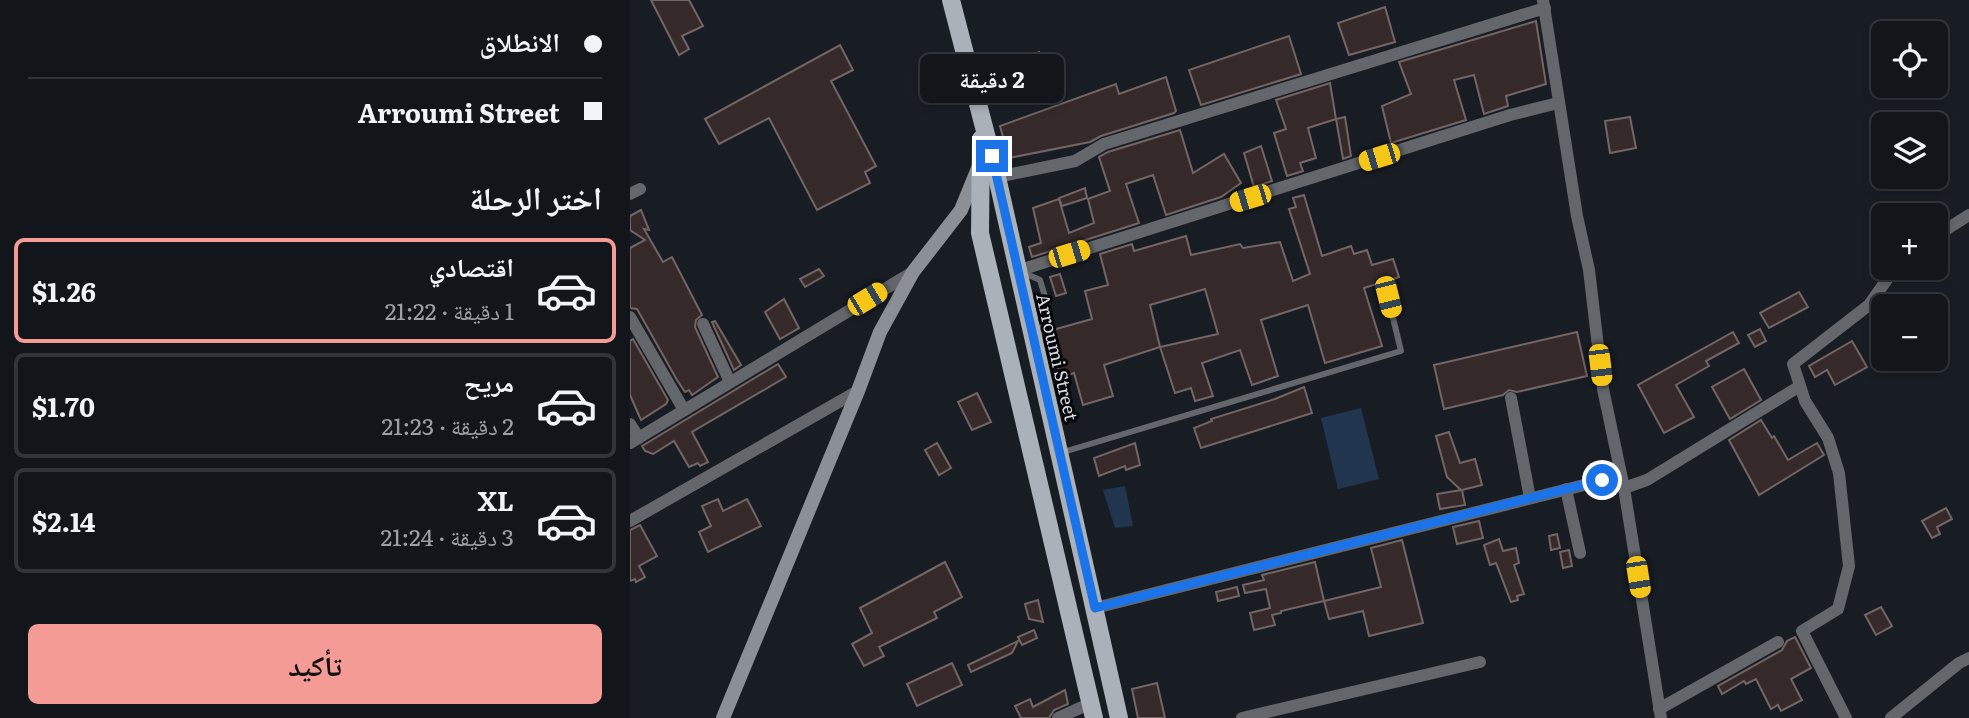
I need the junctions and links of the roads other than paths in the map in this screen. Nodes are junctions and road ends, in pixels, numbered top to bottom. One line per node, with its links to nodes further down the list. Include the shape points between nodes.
1 (951, 0): 4 (main road)
2 (1544, 4): 3 (street); 6 (street, via 1104,145 1075,160)
3 (1559, 103): 9 (street); 23 (street)
4 (982, 115): 5 (main road); 6 (main road, Arroumi Street)
5 (981, 162): 10 (main road, via 961,210); 32 (main road, via 981,233)
6 (997, 177): 9 (main road, Arroumi Street)
7 (1969, 215): 8 (street)
8 (1948, 228)
9 (1017, 271): 22 (main road, Arroumi Street)
10 (913, 272): 15 (street); 17 (main road, via 880,332)
11 (1886, 280): 16 (street, via 1868,305 1793,364)
12 (1388, 297): 22 (lane, via 1401,351)
13 (630, 317): 19 (street)
14 (703, 324): 15 (street)
15 (730, 382): 19 (street)
16 (1800, 386): 23 (street, via 1647,480); 38 (street, via 1829,438 1839,473 1849,566 1838,609 1802,631)
17 (858, 391): 26 (street); 34 (main road)
18 (1511, 398): 25 (street)
19 (684, 410): 21 (street)
20 (630, 424): 21 (street)
21 (634, 441)
22 (1059, 454): 28 (main road, Arroumi Street)
23 (1622, 482): 24 (street); 33 (street)
24 (1566, 489): 25 (street); 27 (street)
25 (1530, 498): 28 (street)
26 (630, 520)
27 (1580, 553)
28 (1095, 608): 36 (main road, Arroumi Street)
29 (1778, 642): 33 (street)
30 (1969, 658): 39 (street)
31 (1480, 662): 37 (street)
32 (1093, 711): 35 (street)
33 (1660, 714)
34 (723, 718)
35 (1058, 718)
36 (1119, 718)
37 (1242, 718)
38 (1846, 718)
39 (1891, 718)

